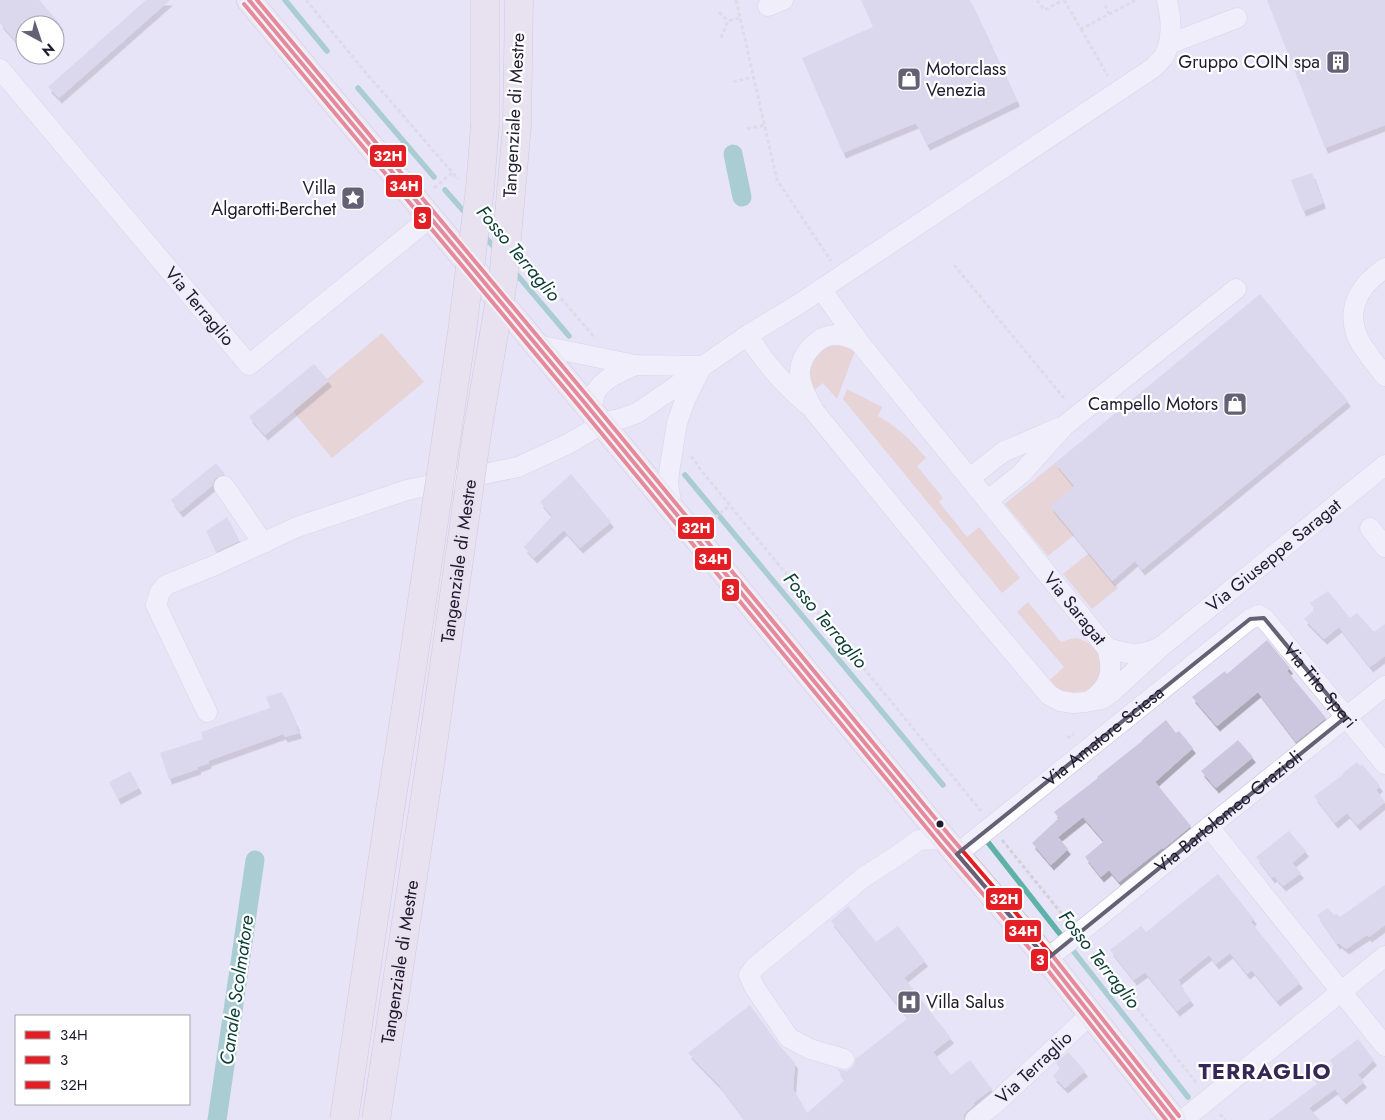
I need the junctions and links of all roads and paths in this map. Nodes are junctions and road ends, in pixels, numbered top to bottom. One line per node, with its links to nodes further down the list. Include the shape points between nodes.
1 (249, 0): 24 (main road)
2 (485, 0): 72 (highway, Tangenziale di Mestre, bridge, via 485,126 462,332)
3 (519, 0): 73 (highway, Tangenziale di Mestre, bridge, via 517,126 503,281)
4 (736, 0): 12 (path)
5 (1037, 0): 6 (path, via 1045,10)
6 (1063, 0): 15 (path)
7 (1136, 0): 11 (path)
8 (1167, 0): 17 (street)
9 (1105, 5): 11 (path)
10 (719, 12): 14 (path)
11 (1110, 14): 15 (path)
12 (739, 18): 14 (path); 19 (path)
13 (1237, 18): 17 (street)
14 (728, 21): 16 (path)
15 (1081, 29): 21 (path)
16 (721, 38)
17 (1169, 44): 21 (street, via 1154,68)
18 (0, 69): 24 (street, Via Terraglio, via 249,365)
19 (754, 77): 20 (path); 22 (path)
20 (733, 82)
21 (1117, 92): 27 (street)
22 (765, 125): 23 (path); 27 (path, via 777,180)
23 (746, 128)
24 (431, 218): 32 (main road)
25 (954, 264): 36 (path)
26 (1385, 268): 35 (street, via 1361,289 1353,317 1358,339)
27 (840, 276): 28 (street)
28 (821, 289): 30 (street); 31 (street, Via Saragat)
29 (1236, 289): 39 (street)
30 (748, 335): 34 (street); 37 (street, via 786,386)
31 (859, 342): 37 (street, via 835,335 826,337 804,358 801,381); 42 (street, Via Saragat)
32 (536, 345): 33 (street); 38 (main road)
33 (634, 366): 34 (street); 38 (street, via 616,374 594,395)
34 (703, 366): 38 (street, via 637,413 620,419); 46 (street, via 685,400 677,424 668,483)
35 (1385, 376)
36 (1064, 398)
37 (814, 411): 55 (street, via 1049,695 1060,702)
38 (596, 417): 46 (main road); 49 (street, via 590,431 518,467 407,490 298,527)
39 (1064, 426): 42 (street, via 1003,452); 44 (street, via 1021,474)
40 (686, 450): 45 (path)
41 (1385, 465): 52 (street, Via Giuseppe Saragat)
42 (970, 478): 44 (street, Via Saragat)
43 (224, 486): 49 (street)
44 (988, 500): 53 (street, Via Saragat)
45 (728, 507): 47 (path); 59 (path)
46 (672, 510): 61 (main road)
47 (712, 520)
48 (1370, 528): 50 (street)
49 (264, 543): 56 (street, via 166,585 160,592 156,605)
50 (1385, 547)
51 (1250, 620): 57 (street, Via Tito Speri, via 1259,616 1264,618); 59 (street, Via Amatore Sciesa)
52 (1162, 646): 53 (street, via 1134,655); 55 (street, Via Giuseppe Saragat, via 1112,692 1102,699)
53 (1107, 648): 55 (street, Via Saragat, via 1110,675 1104,689)
54 (1385, 686): 57 (street, Via Bartolomeo Grazioli)
55 (1086, 702)
56 (207, 712)
57 (1346, 717): 58 (street, Via Tito Speri); 60 (street, Via Bartolomeo Grazioli)
58 (1385, 764)
59 (992, 826): 61 (street, Via Amatore Sciesa); 62 (path)
60 (1209, 827): 62 (street, Via Bartolomeo Grazioli); 65 (street)
61 (951, 847): 63 (main road); 68 (street, via 919,840 864,877 749,975 789,1038 810,1049)
62 (1077, 935): 63 (street, Via Bartolomeo Grazioli); 69 (path)
63 (1051, 955): 66 (main road)
64 (1385, 956): 65 (street)
65 (1341, 991): 67 (street); 70 (street)
66 (1092, 1014): 70 (main road); 74 (street, Via Terraglio)
67 (1385, 1046)
68 (844, 1059)
69 (1198, 1085)
70 (1187, 1115)
71 (1221, 1115): 75 (path)
72 (344, 1120)
73 (376, 1120)
74 (975, 1120)
75 (1225, 1120)

